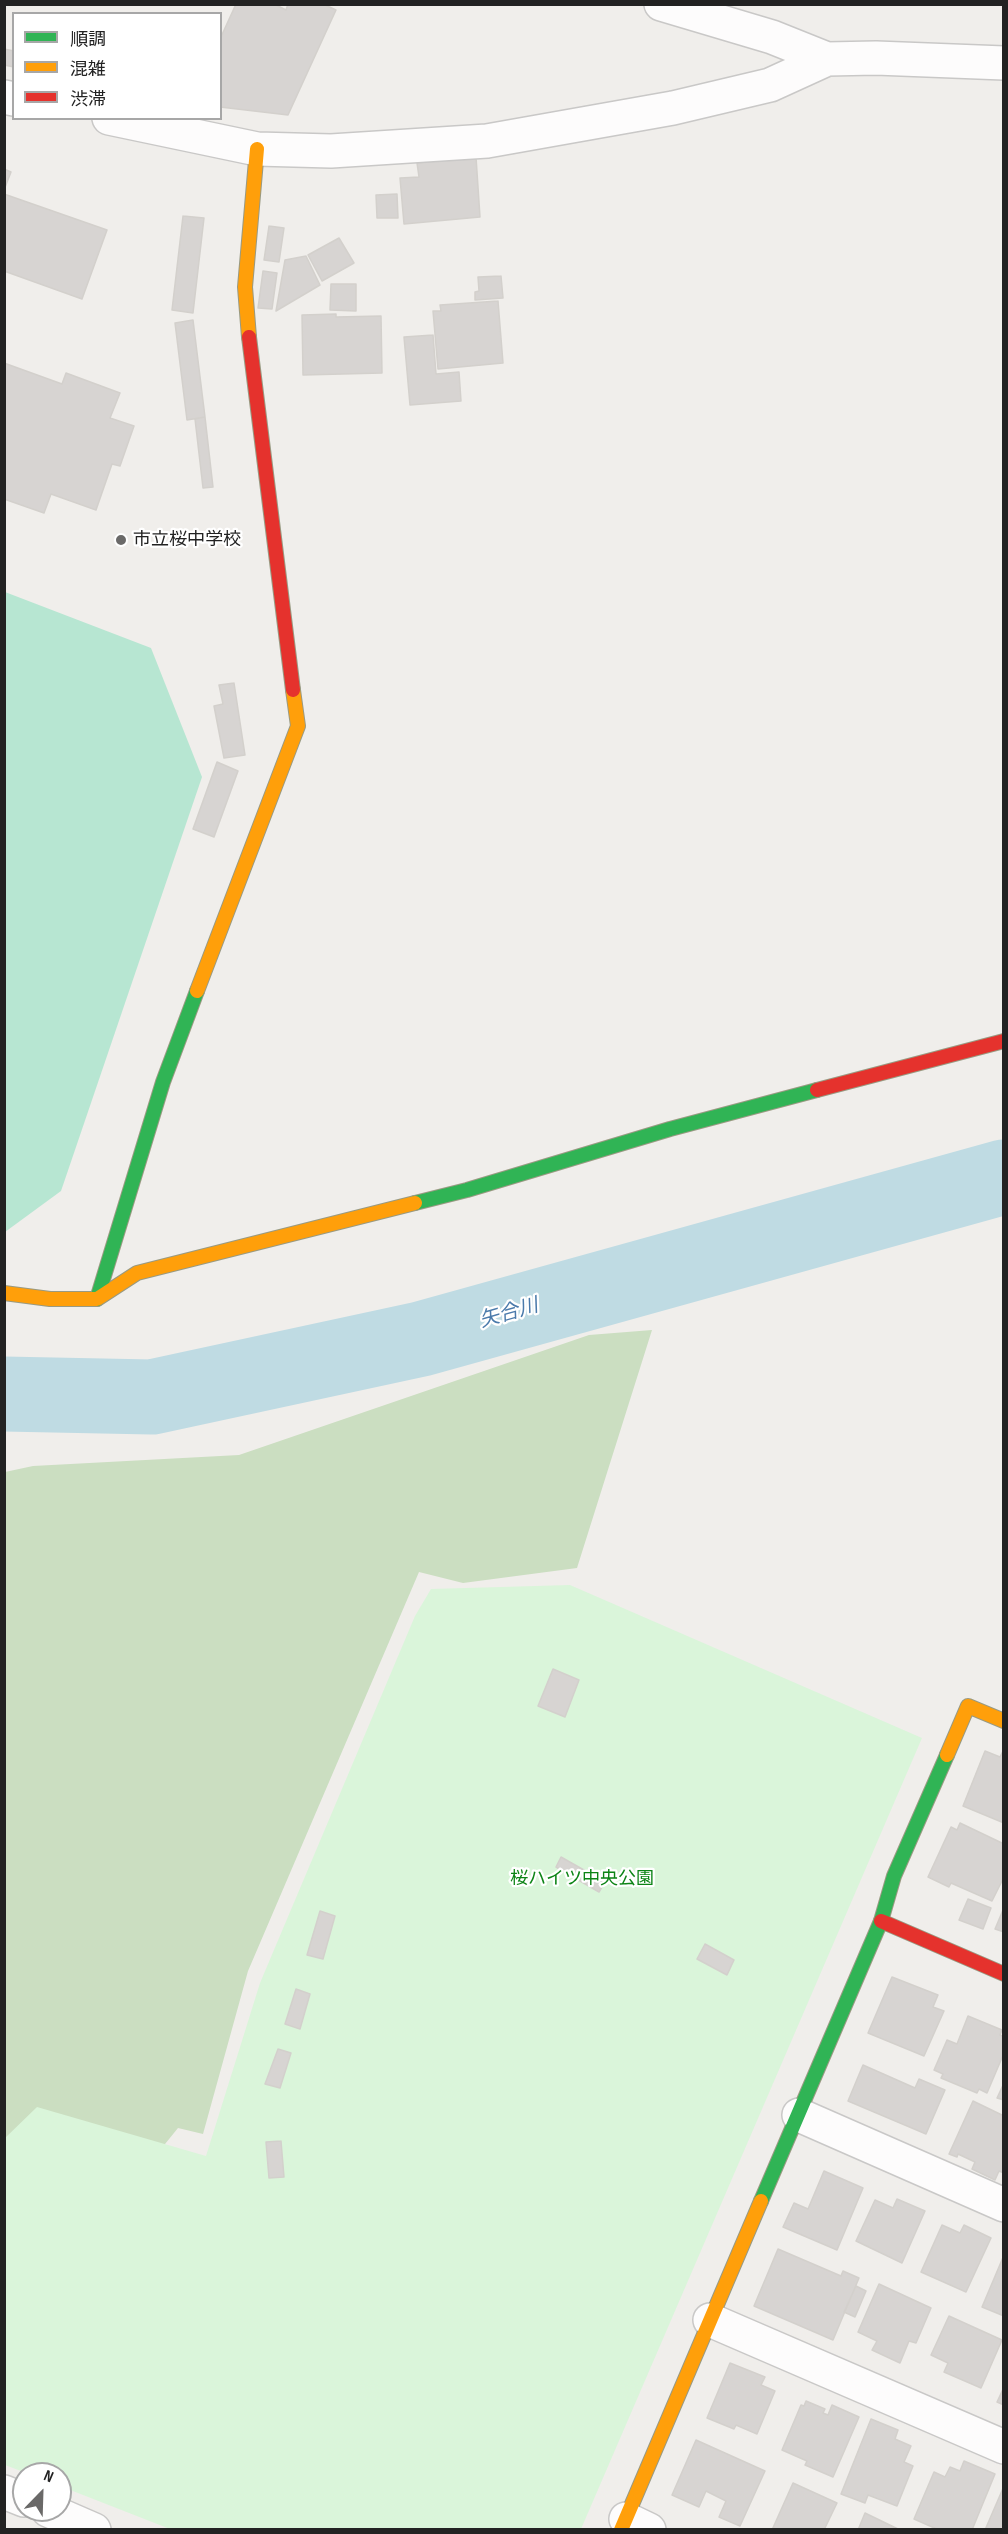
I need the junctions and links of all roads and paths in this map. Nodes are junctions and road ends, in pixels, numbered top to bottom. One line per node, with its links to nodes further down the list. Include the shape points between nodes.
1 (661, 4): 2 (street, via 772,37)
2 (827, 59): 3 (street); 5 (street, via 770,85 673,108 487,141 331,151)
3 (1004, 63)
4 (119, 120): 5 (street)
5 (257, 149): 8 (street, via 244,287 298,726 164,1082)
6 (1004, 1041): 8 (street, via 670,1129 467,1190 137,1273)
7 (4, 1293): 8 (street, via 50,1299)
8 (97, 1299)
9 (1004, 1721): 10 (street, via 968,1706 894,1876)
10 (881, 1921): 11 (street); 12 (street)
11 (1004, 1974)
12 (799, 2115): 13 (street); 14 (street)
13 (1004, 2205)
14 (710, 2320): 15 (street); 17 (street)
15 (1004, 2447)
16 (72, 2520): 18 (street)
17 (632, 2526)
18 (94, 2529)

